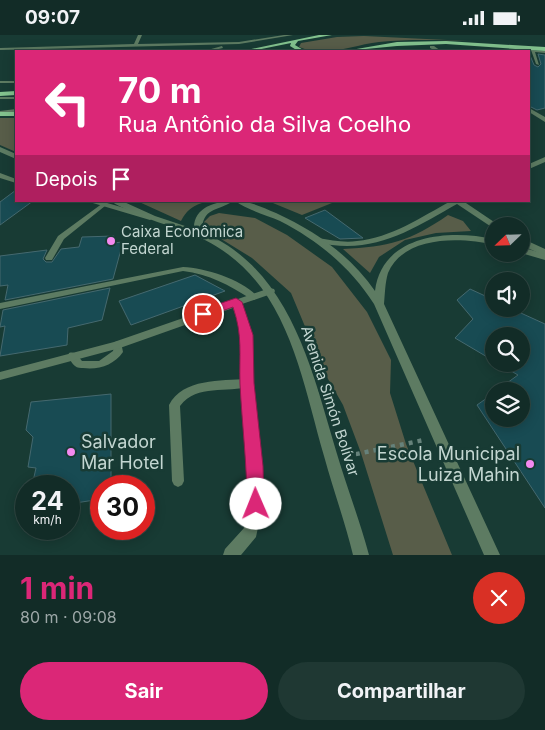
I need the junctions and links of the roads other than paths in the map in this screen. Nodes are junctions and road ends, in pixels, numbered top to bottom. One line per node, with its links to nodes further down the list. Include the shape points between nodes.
1 (140, 35): 9 (lane)
2 (258, 35): 7 (lane)
3 (290, 35): 7 (lane)
4 (329, 35): 8 (main road)
5 (430, 36): 11 (main road)
6 (235, 37): 9 (lane)
7 (255, 40): 10 (lane)
8 (296, 40): 15 (main road); 16 (main road, via 292,45)
9 (137, 43): 10 (lane); 13 (lane)
10 (239, 43): 14 (lane)
11 (545, 45)
12 (432, 47): 18 (street)
13 (0, 49)
14 (210, 50)
15 (250, 50)
16 (299, 50)
17 (354, 50): 19 (main road, via 389,44 437,42)
18 (437, 50)
19 (545, 50): 20 (lane, via 532,51)
20 (538, 64)
21 (0, 81): 22 (lane)
22 (15, 82)
23 (15, 93): 24 (main road)
24 (0, 94)
25 (0, 98): 26 (lane)
26 (15, 98)
27 (530, 111): 30 (street)
28 (0, 113): 29 (main road)
29 (15, 113)
30 (545, 121)
31 (0, 149): 32 (street)
32 (15, 156)
33 (545, 159): 34 (street)
34 (530, 166)
35 (0, 175): 36 (street)
36 (15, 181)
37 (93, 202): 43 (street)
38 (117, 202): 44 (street, Avenida Simón Bolívar)
39 (226, 202): 46 (street, via 202,213 197,225)
40 (241, 202): 48 (street, via 276,216)
41 (455, 202): 48 (street, via 374,241 349,244)
42 (459, 202): 45 (street)
43 (103, 205): 44 (street); 52 (lane, via 61,238)
44 (155, 219): 46 (street, Avenida Simón Bolívar)
45 (485, 219)
46 (198, 233): 53 (street, Avenida Simón Bolívar, via 232,253)
47 (485, 240): 56 (street, via 447,238 423,243 403,252 385,270)
48 (318, 241): 56 (street, via 348,264)
49 (530, 246): 51 (street)
50 (530, 252): 51 (street)
51 (545, 255)
52 (49, 258)
53 (270, 291): 54 (street); 62 (street, Avenida Simón Bolívar, via 287,319 301,355)
54 (254, 297): 55 (street); 57 (lane, via 221,276 183,269)
55 (236, 302): 58 (street, via 118,344); 59 (street, via 247,335)
56 (379, 304): 63 (street)
57 (0, 306)
58 (0, 376)
59 (247, 383): 60 (lane, via 198,388 179,397 174,405); 61 (street, via 256,504 251,532)
60 (178, 481)
61 (232, 555)
62 (362, 555)
63 (492, 555)

